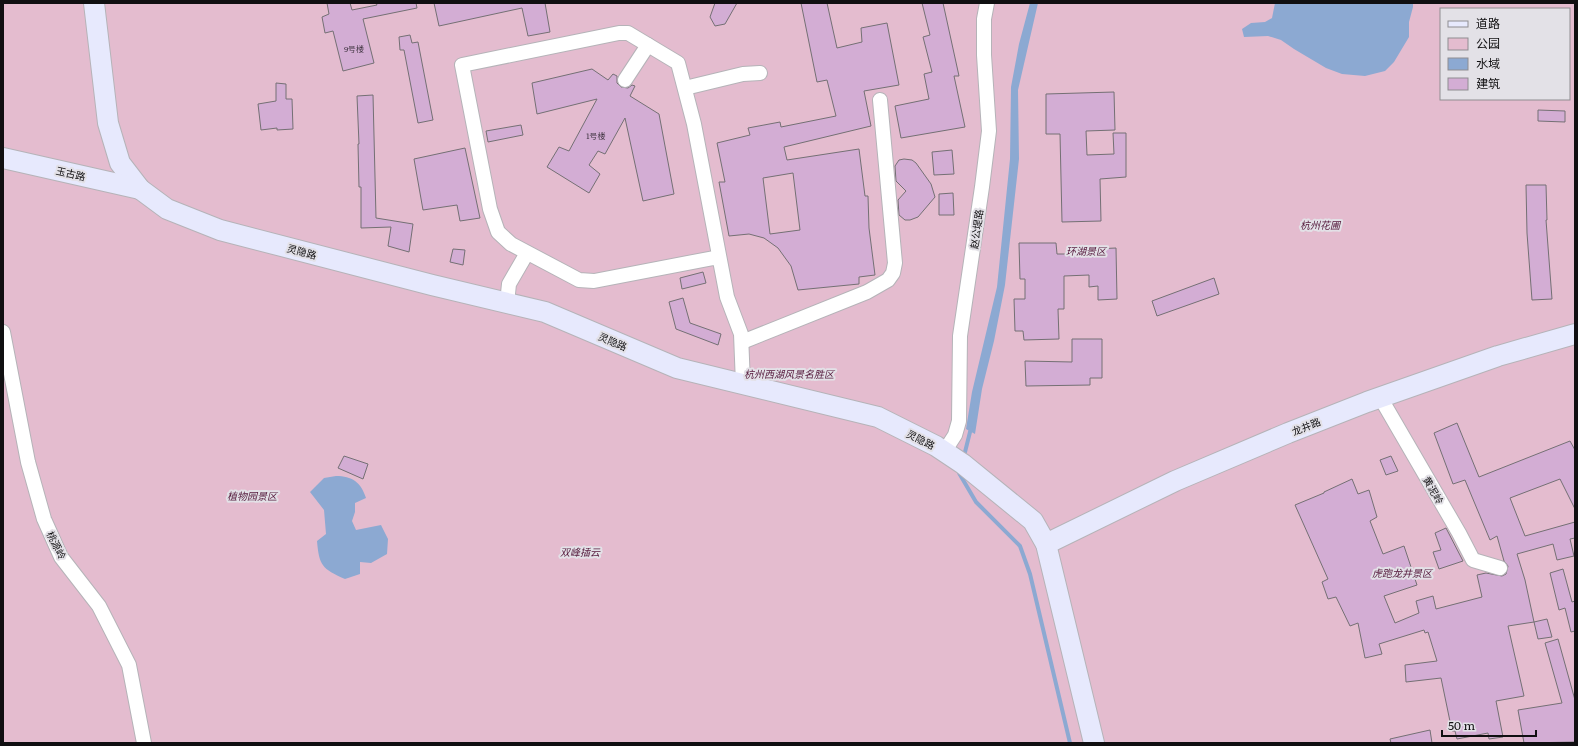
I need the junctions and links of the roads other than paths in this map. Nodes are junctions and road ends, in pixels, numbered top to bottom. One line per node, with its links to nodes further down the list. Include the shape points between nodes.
1 (94, 3): 9 (main road, 灵隐路, via 108,123 120,163)
2 (987, 3): 18 (street, 赵公堤路, via 984,20 984,55 989,131 960,336 959,421 955,434)
3 (648, 45): 5 (street); 6 (street, via 678,62); 10 (street, via 628,33 619,33 462,65 490,208 498,232 511,244)
4 (760, 73): 6 (street, via 743,74)
5 (625, 80)
6 (685, 88): 11 (street)
7 (880, 100): 15 (street, via 896,263 893,273 888,280 866,292)
8 (3, 158): 9 (main road, 玉古路)
9 (140, 189): 12 (main road, 灵隐路, via 167,208 220,230)
10 (527, 253): 11 (street, via 578,280 594,281); 12 (street, via 509,284)
11 (719, 257): 15 (street, via 727,297 742,334)
12 (507, 303): 16 (main road, 灵隐路, via 545,312 677,368)
13 (3, 332): 21 (street, 桃源岭, via 28,462 44,519 61,557 99,606 129,665)
14 (1575, 334): 17 (main road, 龙井路, via 1498,356)
15 (742, 342): 16 (street)
16 (743, 384): 18 (main road, 灵隐路, via 878,417)
17 (1380, 397): 19 (main road, 龙井路, via 1175,481); 20 (street, 黄泥岭, via 1473,560)
18 (944, 452): 19 (main road, 灵隐路, via 963,464 1033,521)
19 (1046, 544): 22 (main road, 灵隐路)
20 (1500, 568)
21 (144, 743)
22 (1094, 743)

